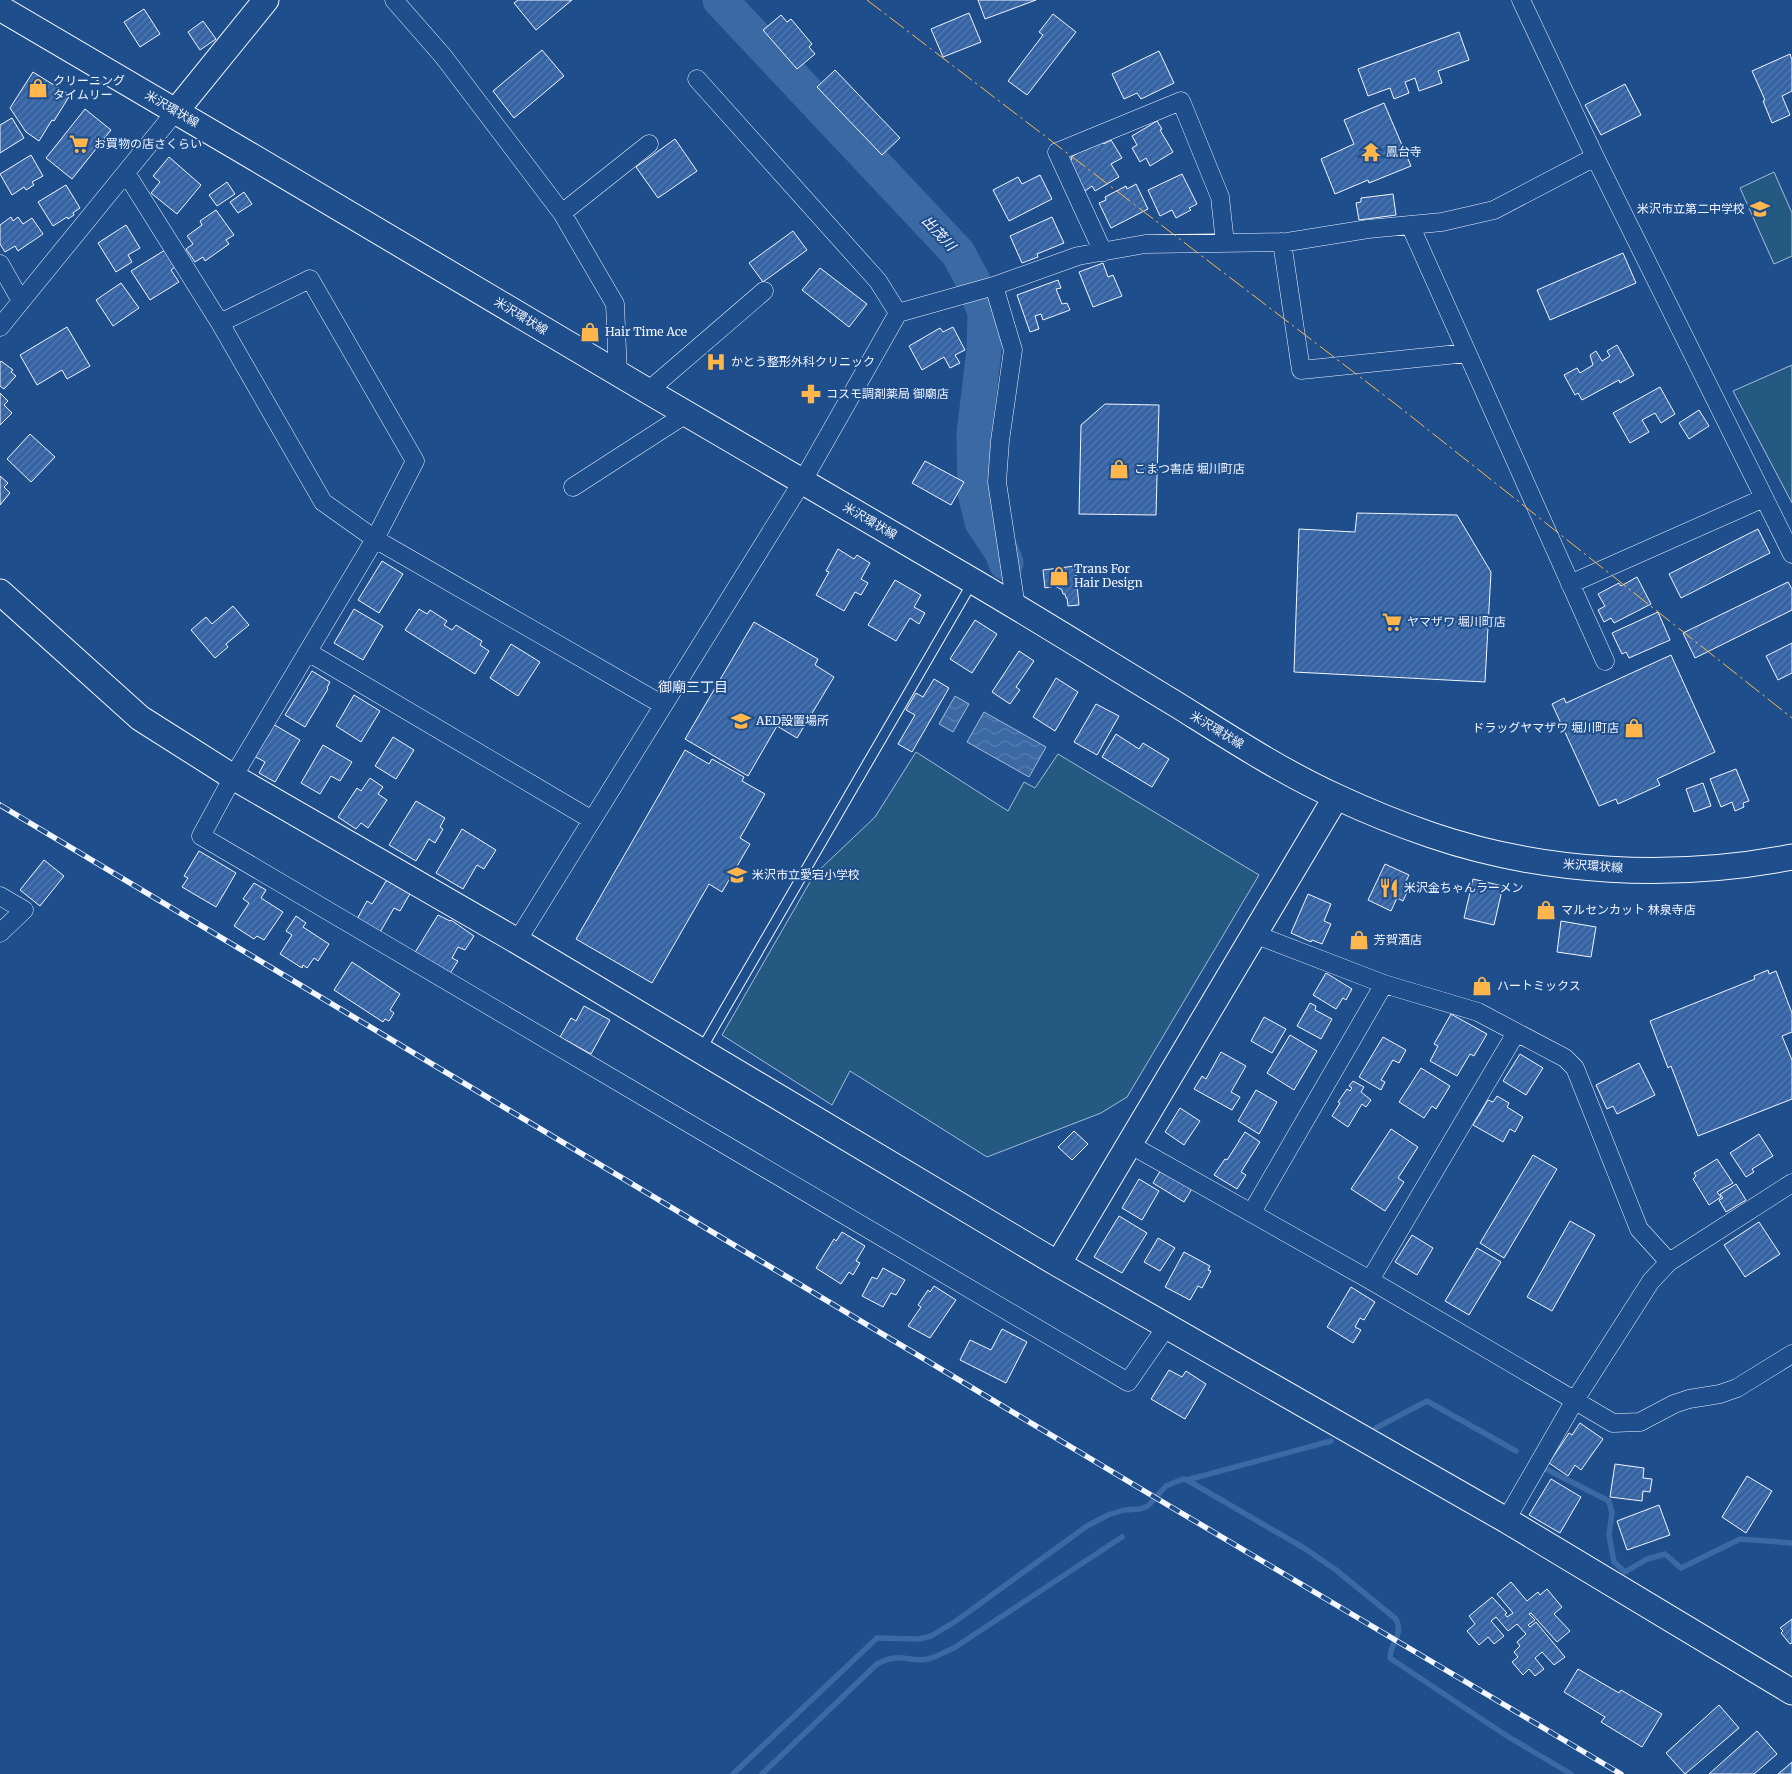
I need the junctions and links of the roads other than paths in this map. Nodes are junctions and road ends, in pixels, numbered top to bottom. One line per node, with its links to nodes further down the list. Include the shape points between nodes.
1 (266, 0): 6 (street)
2 (394, 0): 10 (street, via 443,56)
3 (1521, 0): 8 (street)
4 (0, 8): 6 (street, 米沢環状線)
5 (696, 79): 19 (street, via 878,281)
6 (176, 111): 9 (street); 23 (street, 米沢環状線)
7 (649, 144): 10 (street)
8 (1595, 157): 11 (street, via 1494,210 1442,222); 28 (street)
9 (126, 173): 18 (street); 20 (street)
10 (562, 213): 23 (street, via 615,304)
11 (1410, 225): 12 (street); 22 (street)
12 (1282, 242): 13 (street); 22 (street, via 1301,370)
13 (1225, 243): 14 (street, via 1145,244); 14 (street, via 1220,197 1181,101 1057,152)
14 (1103, 252): 16 (street, via 1078,256)
15 (0, 264): 18 (street)
16 (994, 286): 19 (street); 34 (street, via 1013,350 1000,442 998,482)
17 (764, 291): 24 (street)
18 (21, 301): 21 (street)
19 (898, 313): 26 (street)
20 (220, 323): 29 (street, via 323,502); 29 (street, via 310,279 415,461)
21 (0, 327)
22 (1467, 353): 32 (street)
23 (618, 374): 24 (street, 米沢環状線)
24 (648, 391): 25 (street, 米沢環状線)
25 (686, 414): 26 (street, 米沢環状線); 27 (street)
26 (802, 482): 31 (street, 米沢環状線); 37 (street)
27 (573, 487)
28 (1764, 498): 30 (street); 32 (street)
29 (375, 539): 35 (street); 37 (street)
30 (1792, 554)
31 (973, 581): 34 (street, 米沢環状線); 48 (lane)
32 (1570, 584): 36 (street)
33 (0, 592): 38 (street, via 140,718)
34 (1016, 607): 39 (street, 米沢環状線, via 1229,737)
35 (308, 652): 38 (street); 40 (street)
36 (1604, 661)
37 (663, 706): 40 (street)
38 (233, 777): 45 (street); 55 (street, via 201,836 1128,1382)
39 (1336, 797): 41 (street, 米沢環状線, via 1430,835 1507,855 1554,863 1595,868 1682,869); 44 (street)
40 (592, 820): 45 (street)
41 (1792, 857)
42 (0, 896): 43 (street, via 24,910)
43 (0, 933)
44 (1254, 934): 46 (street); 49 (street)
45 (517, 941): 48 (street)
46 (1384, 984): 47 (street, via 1466,1007); 51 (street)
47 (1516, 1033): 52 (street, via 1565,1058 1575,1068 1639,1229); 54 (street)
48 (701, 1050): 53 (street)
49 (1129, 1144): 51 (street); 53 (street)
50 (1792, 1183): 52 (street)
51 (1252, 1212): 54 (street)
52 (1669, 1262): 57 (street, via 1651,1281)
53 (1058, 1264): 55 (street)
54 (1370, 1280): 57 (street)
55 (1167, 1326): 58 (street)
56 (1792, 1354): 57 (street, via 1738,1388 1674,1404 1640,1422 1613,1423)
57 (1576, 1400): 58 (street)
58 (1506, 1520): 59 (street)
59 (1792, 1692)

